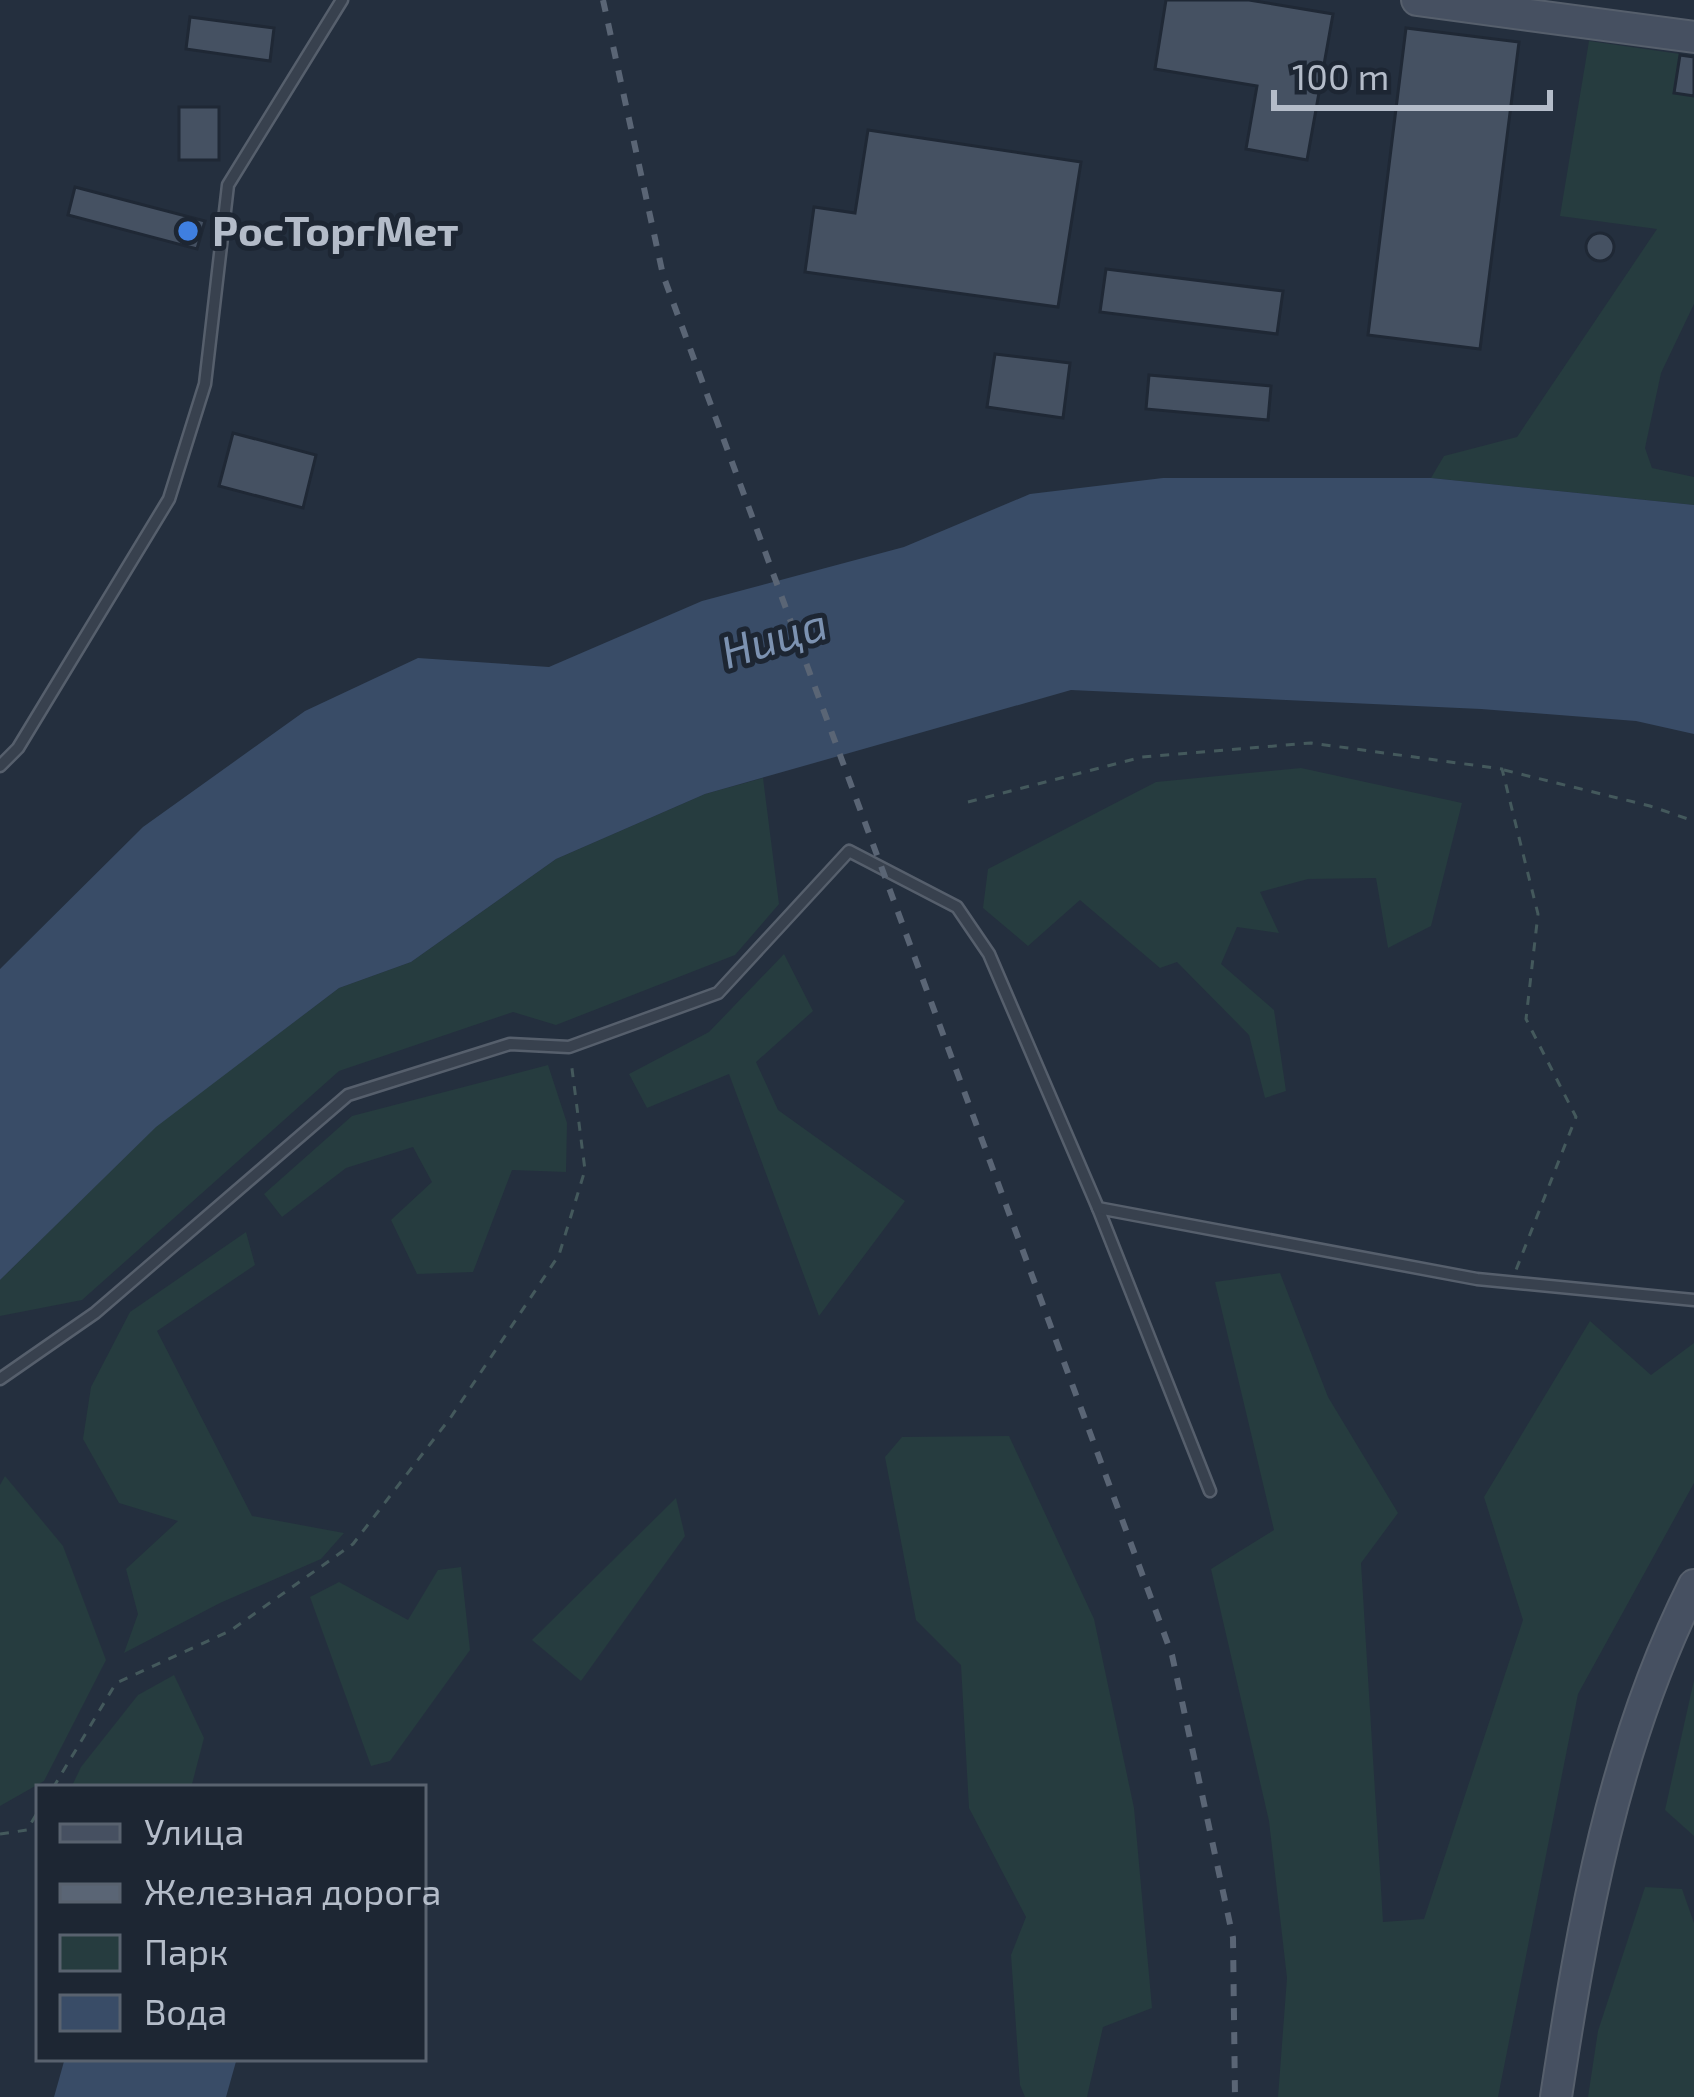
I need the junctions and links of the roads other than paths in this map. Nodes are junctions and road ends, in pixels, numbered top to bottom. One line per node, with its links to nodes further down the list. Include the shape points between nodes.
1 (342, 0): 4 (lane, via 228,185 205,384 170,499)
2 (1417, 0): 3 (street)
3 (1694, 38)
4 (0, 766)
5 (1098, 1208): 6 (lane, via 1511,1283); 7 (lane, via 978,938 957,908 849,851 718,993 569,1047 510,1044 348,1094 95,1313); 8 (lane)
6 (1694, 1300)
7 (0, 1378)
8 (1210, 1491)
9 (1694, 1585): 10 (street, via 1611,1802)
10 (1556, 2097)

